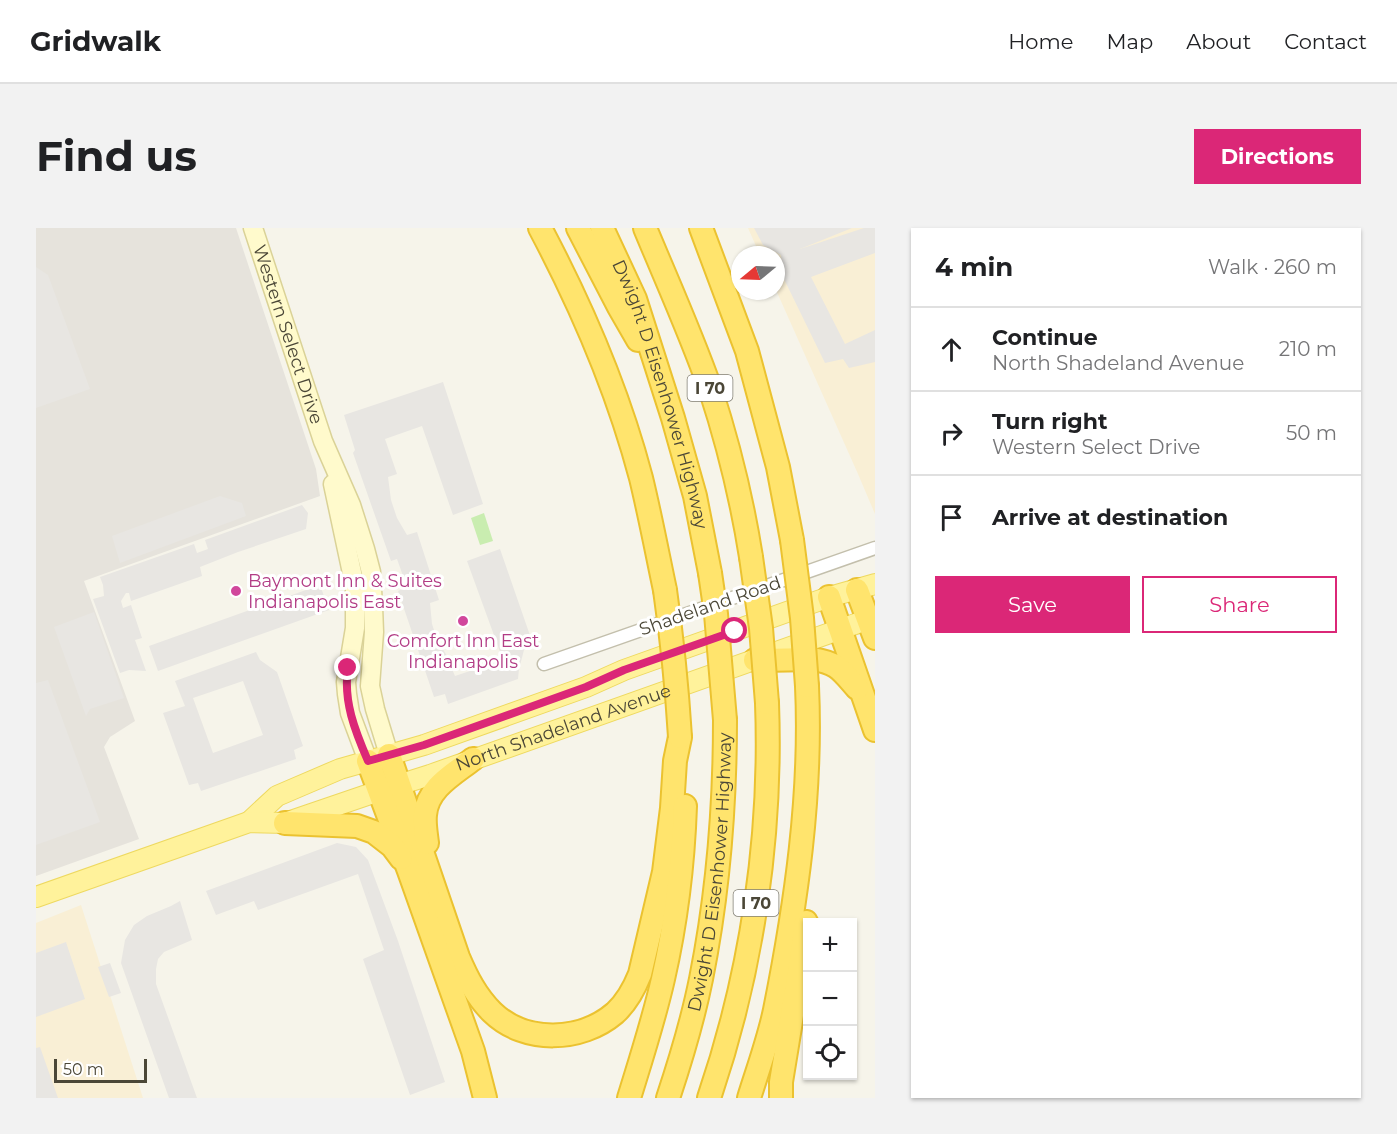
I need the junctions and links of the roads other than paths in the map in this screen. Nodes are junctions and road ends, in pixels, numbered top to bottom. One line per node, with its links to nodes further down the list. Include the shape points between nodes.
1 (253, 228): 8 (street, Western Select Drive)
2 (540, 228): 18 (highway, bridge, via 585,319 643,487 672,634)
3 (578, 228): 7 (highway)
4 (602, 228): 7 (highway, Dwight D Eisenhower Highway / I 70, via 635,299)
5 (645, 228): 30 (highway, I 70, bridge, via 694,347 730,457 744,515 761,628 768,749 758,892 738,999)
6 (701, 228): 24 (highway, bridge, via 747,351 778,466 792,540 807,686 808,757)
7 (662, 382): 29 (highway, Dwight D Eisenhower Highway / I 70, bridge, via 695,496 710,573 725,720 719,848 706,952)
8 (323, 441): 19 (street, Western Select Drive, via 351,506 371,572 374,632 370,686); 19 (street, Western Select Drive, via 355,587 355,628 346,682 350,713)
9 (875, 548): 15 (street, Shadeland Road)
10 (866, 587): 11 (main road, North Shadeland Avenue); 12 (highway)
11 (829, 597): 13 (highway); 19 (main road, North Shadeland Avenue, via 424,745)
12 (873, 625): 13 (main road, North Shadeland Avenue)
13 (840, 628): 14 (main road, North Shadeland Avenue); 16 (highway)
14 (755, 660): 16 (highway, via 823,660 839,667); 20 (main road, North Shadeland Avenue)
15 (544, 664)
16 (862, 695): 17 (highway)
17 (875, 730)
18 (680, 737): 25 (highway, via 664,872 642,969 623,1004 596,1025 569,1034 539,1034 518,1028 493,1013 468,980); 28 (highway, via 687,762 675,916 663,979)
19 (378, 758): 21 (highway); 22 (main road, North Shadeland Avenue, via 340,769 278,796)
20 (473, 759): 21 (main road, North Shadeland Avenue); 25 (highway, via 441,784 429,799)
21 (389, 787): 23 (main road, North Shadeland Avenue); 25 (highway)
22 (249, 822): 23 (main road, North Shadeland Avenue); 26 (main road, North Shadeland Avenue)
23 (285, 823): 25 (highway, via 357,826 374,832)
24 (803, 827): 31 (highway, via 782,974); 32 (highway, via 807,906)
25 (419, 872): 27 (highway)
26 (36, 897)
27 (485, 1098)
28 (629, 1098)
29 (668, 1098)
30 (710, 1098)
31 (749, 1098)
32 (781, 1098)

